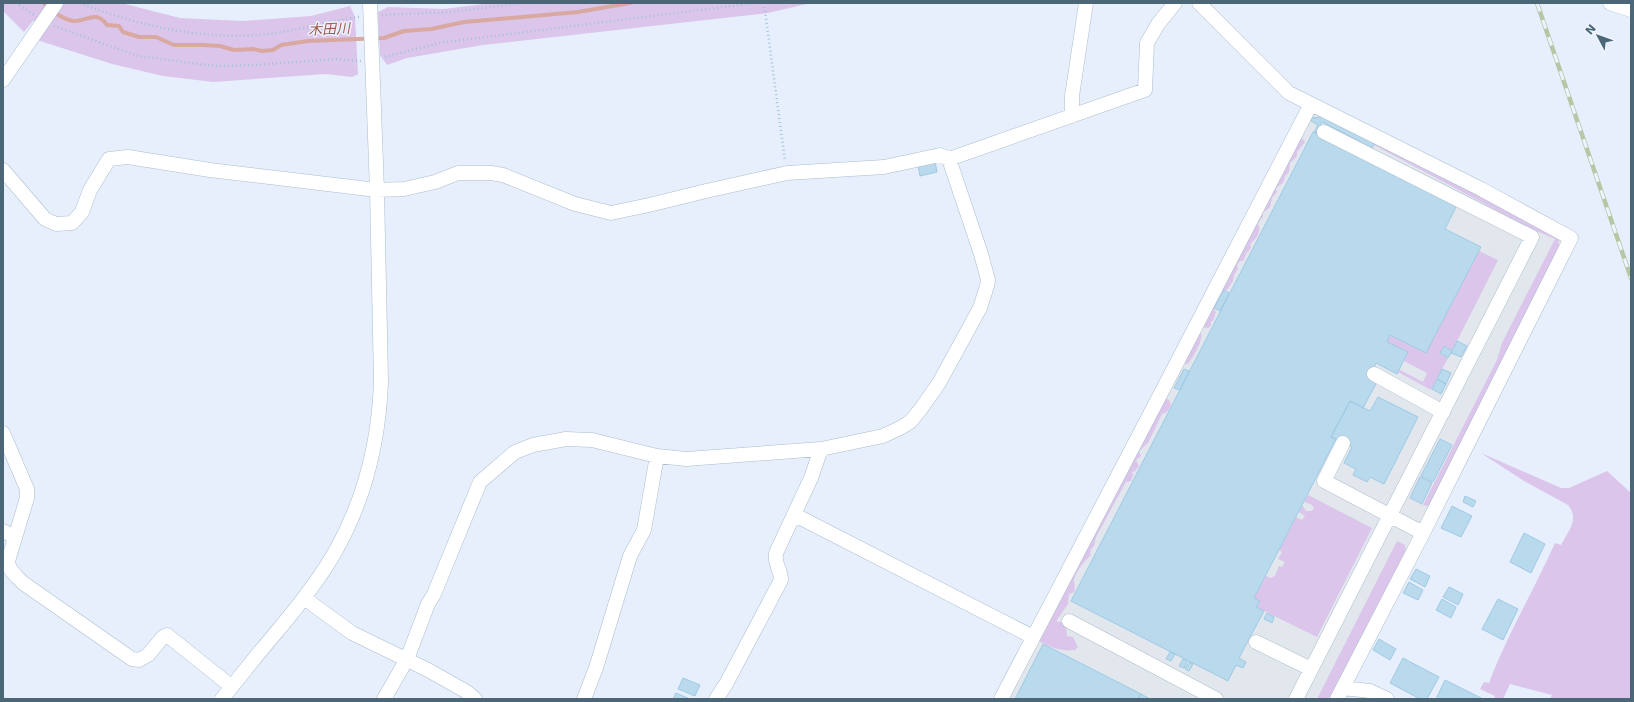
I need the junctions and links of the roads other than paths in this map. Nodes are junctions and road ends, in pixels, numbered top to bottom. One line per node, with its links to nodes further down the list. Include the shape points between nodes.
1 (1086, 3): 10 (street, via 1072,96)
2 (1175, 3): 10 (street, via 1147,43 1145,90)
3 (1199, 3): 9 (street, via 1289,93)
4 (1610, 3): 5 (street)
5 (1631, 10)
6 (51, 11): 8 (street)
7 (370, 13): 14 (street)
8 (3, 80)
9 (1311, 104): 25 (street, via 1481,189 1571,238); 29 (street)
10 (1072, 116): 12 (street)
11 (1324, 132): 16 (street, via 1532,237)
12 (949, 159): 14 (street, via 940,155 884,167 787,173 611,213 575,204 504,175 491,173 458,173 435,182 404,189); 19 (street, via 988,280 980,308 939,383 910,422 883,436)
13 (3, 170): 14 (street, via 45,219 56,224 72,223 82,212 90,190 109,159 128,157 210,170)
14 (377, 190): 27 (street, via 381,381 376,437 360,499 349,524 335,552)
15 (1374, 374): 16 (street)
16 (1443, 412): 23 (street)
17 (3, 433): 21 (street)
18 (1343, 443): 23 (street, via 1324,481)
19 (821, 449): 20 (street, via 686,459); 22 (street)
20 (657, 456): 31 (street, via 592,440 566,439 533,445 515,452 480,482); 38 (street, via 644,530 630,556)
21 (9, 462): 26 (street, via 27,489 27,498)
22 (795, 515): 29 (street); 39 (street, via 776,554 775,561 781,573 781,580)
23 (1389, 516): 25 (street); 32 (street)
24 (3, 530): 26 (street)
25 (1423, 533): 34 (street)
26 (16, 537): 33 (street, via 8,561 8,567 12,572 23,583 132,659 139,660 148,655 167,635)
27 (304, 598): 31 (street, via 352,633); 33 (street)
28 (1069, 621): 41 (street)
29 (1033, 637): 40 (street)
30 (1256, 642): 32 (street)
31 (407, 659): 36 (street); 37 (street)
32 (1311, 669): 42 (street)
33 (232, 687): 35 (street)
34 (1340, 693): 43 (street, via 1370,691)
35 (222, 699)
36 (384, 699)
37 (475, 699)
38 (584, 699)
39 (716, 699)
40 (1001, 699)
41 (1216, 699)
42 (1296, 699)
43 (1387, 699)

